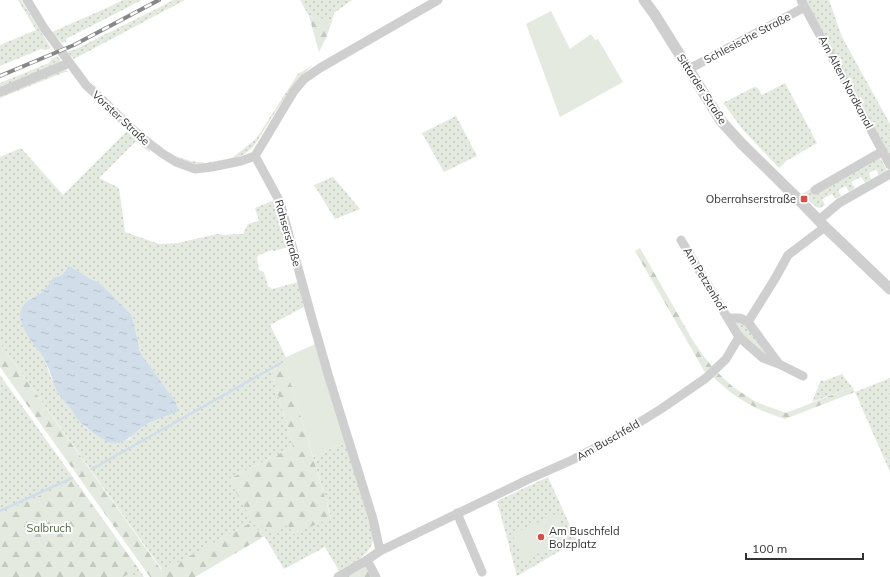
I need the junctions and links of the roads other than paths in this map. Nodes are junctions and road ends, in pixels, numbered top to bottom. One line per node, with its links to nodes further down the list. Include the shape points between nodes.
1 (27, 0): 5 (street, Vorster Straße)
2 (438, 0): 9 (street, via 304,79)
3 (644, 0): 6 (street, Sittarder Straße)
4 (803, 3): 6 (street, Schlesische Straße); 8 (street, Am Alten Nordkanal)
5 (69, 63): 7 (street); 9 (street, Vorster Straße, via 86,85 128,125 157,150 176,162 195,168 212,167)
6 (689, 69): 13 (street, Sittarder Straße, via 722,121)
7 (0, 92)
8 (883, 151): 10 (street, Am Alten Nordkanal); 12 (street)
9 (255, 156): 22 (street, Rahserstraße, via 280,202 311,315 373,519)
10 (890, 165)
11 (890, 174): 13 (street, via 839,203)
12 (815, 190)
13 (822, 224): 15 (street, Sittarder Straße); 17 (street, via 788,255)
14 (681, 240): 16 (street, Am Petzenhof)
15 (890, 289)
16 (728, 318): 17 (street, Am Petzenhof, via 740,318); 18 (street, Am Petzenhof)
17 (748, 322): 19 (street, Am Petzenhof)
18 (739, 337): 19 (street, Am Petzenhof, via 763,358); 21 (street, Am Buschfeld, via 726,359 706,378 661,409 572,460)
19 (779, 364): 20 (street, Am Petzenhof)
20 (803, 376)
21 (457, 514): 22 (street, Am Buschfeld); 24 (street)
22 (380, 551): 23 (street, Am Buschfeld)
23 (367, 560): 25 (street, Am Buschfeld); 26 (street)
24 (482, 572)
25 (338, 577)
26 (376, 577)

